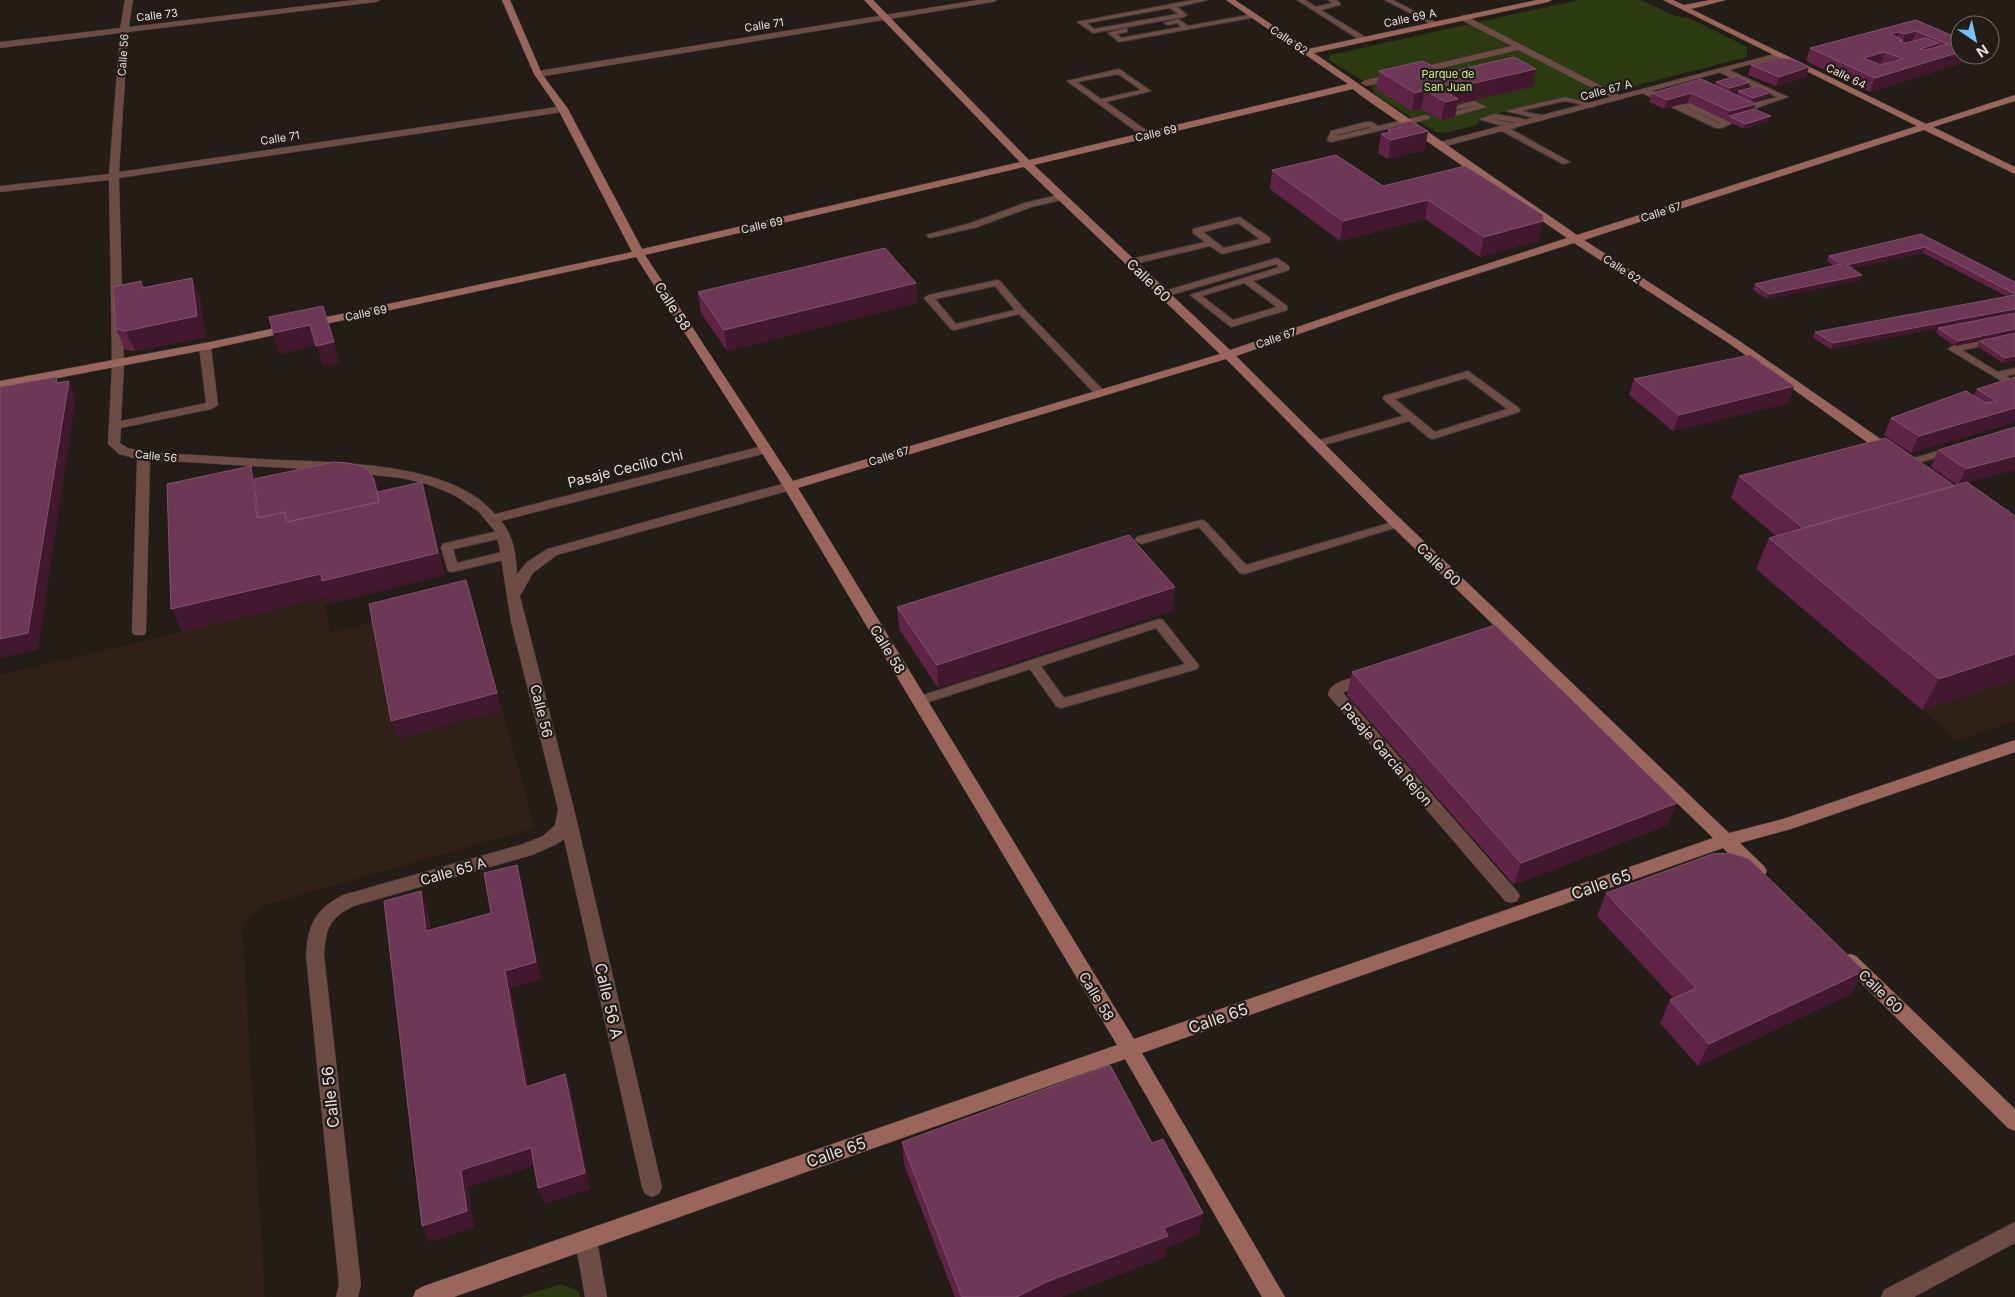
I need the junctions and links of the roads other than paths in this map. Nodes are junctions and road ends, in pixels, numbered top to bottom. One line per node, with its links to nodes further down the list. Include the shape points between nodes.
1 (129, 0): 22 (street, Calle 56)
2 (376, 0): 22 (street, Calle 73)
3 (506, 0): 29 (main road, Calle 58)
4 (868, 0): 18 (main road, Calle 60)
5 (992, 0): 18 (street, Calle 71)
6 (1204, 0): 14 (lane)
7 (1230, 0): 17 (main road, Calle 62)
8 (1300, 0): 16 (lane)
9 (1331, 0): 16 (lane, via 1338,4)
10 (1388, 0): 20 (lane)
11 (1548, 0): 19 (main road, Calle 69 A)
12 (1667, 0): 15 (main road, Calle 64)
13 (1722, 0): 15 (main road)
14 (1172, 6): 14 (lane, via 1117,15 1081,22 1093,31 1184,15)
15 (1683, 8): 27 (main road, Calle 64)
16 (1316, 9): 23 (lane)
17 (1254, 16): 21 (lane); 26 (main road, Calle 62)
18 (887, 18): 29 (street, Calle 71); 56 (main road, Calle 60)
19 (1464, 18): 20 (main road, Calle 69 A); 25 (street)
20 (1435, 24): 23 (main road, Calle 69 A)
21 (1187, 28): 21 (lane, via 1119,40 1112,32 1178,21)
22 (124, 31): 24 (street, Calle 73); 58 (street, Calle 56)
23 (1366, 40): 26 (main road, Calle 69 A)
24 (0, 45)
25 (1519, 47): 32 (street, Calle 69); 39 (street)
26 (1307, 52): 34 (main road, Calle 62)
27 (1778, 56): 28 (street, Calle 67 A); 51 (main road, Calle 64)
28 (1724, 71): 30 (lane); 31 (street, Calle 67 A)
29 (538, 74): 46 (main road, Calle 58)
30 (1740, 78): 33 (lane); 36 (lane)
31 (1688, 80): 35 (lane); 37 (street, Calle 67 A)
32 (1366, 82): 34 (lane, Calle 69)
33 (1723, 83)
34 (1355, 85): 49 (main road, Calle 62); 53 (main road, Calle 69)
35 (1703, 86)
36 (1759, 86): 38 (lane); 41 (lane, via 1784,97 1750,108)
37 (1645, 91): 39 (street, Calle 67 A); 45 (lane)
38 (1742, 92)
39 (1618, 98): 44 (street, Calle 67 A)
40 (2015, 98): 51 (main road, Calle 67)
41 (1734, 100)
42 (1100, 101): 42 (lane, via 1071,81 1119,71 1147,91); 53 (lane)
43 (1478, 105): 48 (lane)
44 (1594, 105): 48 (street, Calle 67 A); 48 (lane, via 1565,99 1510,111)
45 (1680, 108): 45 (lane, via 1719,126 1728,123 1688,105)
46 (563, 109): 58 (street, Calle 71); 64 (main road, Calle 58)
47 (1432, 119): 49 (lane)
48 (1535, 120): 50 (street, Calle 67 A); 50 (lane, via 1495,116 1483,119)
49 (1406, 122): 52 (lane); 54 (main road, Calle 62)
50 (1508, 127): 54 (street, Calle 67 A); 55 (lane)
51 (1926, 127): 57 (main road, Calle 64); 62 (main road, Calle 67)
52 (1376, 129)
53 (1147, 135): 56 (main road, Calle 69)
54 (1440, 145): 62 (main road, Calle 62)
55 (1566, 162)
56 (1026, 163): 60 (main road, Calle 60); 64 (main road, Calle 69)
57 (2015, 171)
58 (114, 176): 59 (street, Calle 71); 72 (street, Calle 56)
59 (0, 189)
60 (1062, 197): 61 (lane, via 1028,205 974,225); 65 (main road, Calle 60)
61 (930, 235)
62 (1576, 239): 71 (main road, Calle 67); 84 (main road, Calle 62, via 1734,342)
63 (1212, 243): 63 (lane, via 1222,251 1267,240 1240,220 1196,231); 65 (lane)
64 (639, 254): 70 (main road, Calle 69); 82 (main road, Calle 58)
65 (1130, 262): 67 (main road, Calle 60)
66 (1246, 280): 66 (lane, via 1212,290 1195,295 1231,324 1284,308); 67 (lane, via 1286,268 1277,261)
67 (1164, 294): 71 (main road, Calle 60)
68 (1021, 311): 68 (lane, via 997,283 930,298 954,327); 77 (lane)
69 (2015, 336): 74 (lane, via 1953,349)
70 (205, 348): 72 (main road, Calle 69); 79 (street, via 212,405)
71 (1228, 355): 77 (main road, Calle 67); 80 (main road, Calle 60)
72 (118, 365): 75 (main road, Calle 69); 79 (street, Calle 56)
73 (2015, 371): 74 (lane)
74 (1996, 375): 76 (lane)
75 (0, 385)
76 (2015, 386)
77 (1100, 393): 86 (main road, Calle 67)
78 (1411, 417): 78 (lane, via 1434,436 1515,410 1468,374 1388,398); 80 (lane)
79 (115, 426): 83 (street, Calle 56, via 114,444)
80 (1317, 444): 88 (main road, Calle 60)
81 (1961, 447): 84 (lane)
82 (766, 449): 86 (main road, Calle 58); 87 (street, Pasaje Cecilio Chi)
83 (144, 456): 87 (street, Calle 56, via 369,470 411,476 469,498); 93 (street)
84 (1907, 463): 85 (main road, Calle 62)
85 (1922, 474)
86 (790, 486): 92 (street, Calle 67, via 552,552 533,562); 96 (main road, Calle 58)
87 (493, 519): 89 (street, Calle 56)
88 (1397, 524): 90 (lane, via 1244,570 1201,523); 99 (main road, Calle 60, via 1527,654)
89 (502, 534): 91 (street, Calle 56); 91 (lane, via 447,547 448,554 452,568)
90 (1141, 540)
91 (507, 555): 92 (street, Calle 56)
92 (513, 596): 98 (street, Calle 56)
93 (139, 632)
94 (1034, 664): 94 (lane, via 1160,623 1193,666 1061,703); 96 (lane)
95 (1386, 674): 101 (street, Pasaje García Rejon, via 1339,688 1336,695)
96 (919, 701): 104 (main road, Calle 58)
97 (2015, 746): 99 (main road, Calle 65, via 1785,825)
98 (565, 821): 102 (street, Calle 65 A, via 547,842 526,850); 106 (street, Calle 56 A)
99 (1726, 840): 100 (main road, Calle 60); 104 (main road, Calle 65)
100 (1769, 882)
101 (1511, 896)
102 (337, 905): 109 (street, Calle 56, via 318,926 315,955 350,1286)
103 (1839, 950): 105 (main road, Calle 60)
104 (1129, 1050): 108 (main road, Calle 65); 112 (main road, Calle 58)
105 (2015, 1122)
106 (652, 1187)
107 (2015, 1232): 113 (street)
108 (586, 1240): 110 (main road, Calle 65); 111 (street)
109 (348, 1297)
110 (424, 1297)
111 (596, 1297)
112 (1274, 1297)
113 (1892, 1297)

